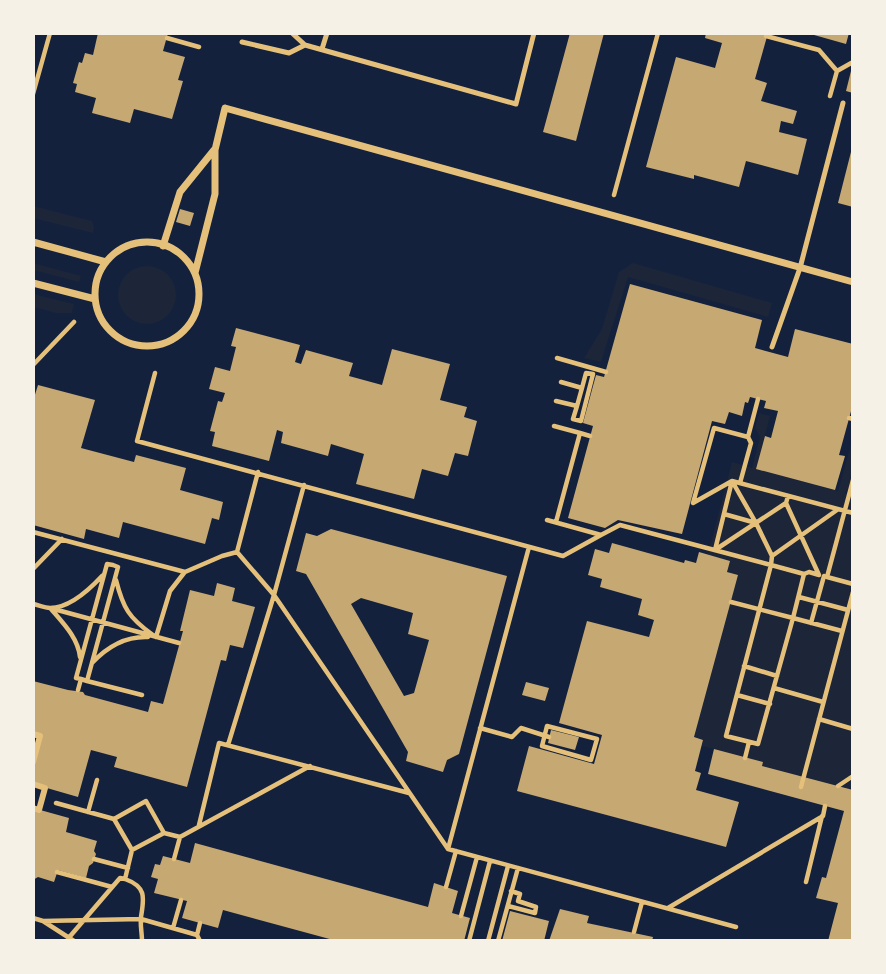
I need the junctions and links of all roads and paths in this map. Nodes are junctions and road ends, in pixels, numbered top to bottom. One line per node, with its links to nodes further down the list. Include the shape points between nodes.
1 (50, 33): 13 (path)
2 (292, 33): 9 (lane)
3 (327, 33): 11 (lane)
4 (658, 33): 16 (path)
5 (533, 36): 11 (lane, via 516,104)
6 (766, 36): 12 (path, via 819,50)
7 (167, 38): 10 (path)
8 (242, 42): 9 (lane, via 289,53)
9 (306, 46): 11 (lane)
10 (199, 47)
11 (322, 50)
12 (837, 71)
13 (33, 94)
14 (843, 103): 20 (lane)
15 (215, 150): 18 (street, via 180,192); 20 (street, via 225,108); 21 (street, via 215,194)
16 (614, 195)
17 (33, 242): 19 (street)
18 (163, 246): 19 (street, via 134,244); 21 (street, via 184,258)
19 (106, 262): 24 (street)
20 (800, 268): 23 (street); 26 (lane)
21 (195, 273): 24 (street, via 199,295 192,321 173,340 160,345 121,339 102,320)
22 (33, 282): 24 (street)
23 (853, 282)
24 (95, 299)
25 (74, 322): 28 (path)
26 (772, 347)
27 (557, 358): 29 (path)
28 (33, 365)
29 (606, 372)
30 (155, 373): 40 (path, via 137,441)
31 (561, 382): 32 (path)
32 (582, 388): 35 (path); 35 (path, via 586,373 593,374 580,421 573,419)
33 (758, 399): 39 (path)
34 (556, 401): 35 (path)
35 (577, 406)
36 (554, 426): 37 (path)
37 (580, 433): 38 (path); 53 (path)
38 (590, 436)
39 (748, 437): 42 (path, via 714,428 693,503); 43 (path, via 751,443)
40 (258, 472): 44 (path); 61 (path)
41 (853, 480): 46 (path)
42 (732, 481): 43 (path); 51 (path); 54 (path)
43 (740, 484): 45 (path)
44 (304, 485): 59 (path); 74 (path)
45 (788, 496): 47 (path); 48 (path)
46 (850, 499): 49 (path)
47 (786, 503): 54 (path); 57 (path)
48 (838, 509): 49 (path); 57 (path)
49 (845, 510): 50 (path); 70 (path)
50 (853, 513)
51 (724, 514): 54 (path); 60 (path)
52 (547, 520): 53 (path)
53 (556, 522): 56 (path)
54 (756, 523): 60 (path); 63 (path)
55 (33, 532): 58 (path)
56 (601, 535): 59 (path, via 564,556); 60 (path, via 620,525)
57 (801, 536): 63 (path); 70 (path)
58 (62, 539): 62 (path); 66 (path)
59 (529, 547): 102 (path)
60 (715, 550): 65 (path)
61 (237, 552): 67 (path); 74 (path)
62 (116, 555): 64 (path); 67 (path)
63 (772, 556): 65 (path)
64 (113, 565): 68 (path, via 107,564); 71 (path, via 118,567)
65 (771, 565): 69 (path); 81 (path)
66 (33, 569)
67 (185, 572): 88 (path, via 170,591)
68 (104, 573): 80 (path, via 74,600); 84 (path)
69 (804, 574): 70 (path); 75 (path)
70 (823, 576): 72 (path); 77 (path)
71 (116, 577): 85 (path); 88 (path, via 130,616)
72 (853, 584)
73 (853, 592): 79 (path)
74 (274, 595): 107 (path); 118 (path)
75 (799, 597): 77 (path); 83 (path)
76 (731, 602): 81 (path)
77 (817, 602): 82 (path); 86 (path)
78 (33, 604): 80 (path)
79 (851, 604): 82 (path)
80 (50, 608): 84 (path); 90 (path, via 72,635)
81 (759, 610): 83 (path); 92 (path)
82 (848, 610): 87 (path)
83 (793, 618): 86 (path); 93 (path)
84 (92, 619): 85 (path); 90 (path)
85 (103, 622): 88 (path); 91 (path)
86 (811, 623): 87 (path)
87 (842, 631): 99 (path)
88 (156, 637): 89 (path); 91 (path, via 117,643)
89 (179, 643)
90 (80, 661): 94 (path, via 76,678)
91 (91, 664): 94 (path)
92 (744, 666): 93 (path); 98 (path)
93 (777, 676): 95 (path)
94 (84, 680): 96 (path); 97 (path)
95 (774, 688): 99 (path); 100 (path)
96 (78, 690)
97 (142, 695)
98 (737, 695): 100 (path); 106 (path, via 726,736)
99 (823, 702): 101 (path)
100 (770, 704): 106 (path, via 758,744)
101 (819, 719): 103 (path); 117 (path)
102 (480, 728): 105 (path, via 512,737 521,728); 128 (path)
103 (853, 729)
104 (33, 734): 111 (street, via 40,736)
105 (547, 736): 105 (path, via 542,746 591,760 597,739 547,726)
106 (749, 742): 110 (path)
107 (228, 745): 112 (path); 125 (path, via 219,743)
108 (571, 750): 109 (path)
109 (570, 757)
110 (745, 758)
111 (33, 762)
112 (310, 766): 118 (path); 125 (path)
113 (853, 776): 116 (path)
114 (97, 780): 122 (path)
115 (33, 784): 119 (street, via 45,788)
116 (838, 786)
117 (801, 787)
118 (410, 793): 128 (path)
119 (42, 799): 121 (street, via 39,810); 122 (path)
120 (825, 806): 123 (path)
121 (33, 808)
122 (88, 811): 124 (path)
123 (823, 816): 140 (path); 147 (path)
124 (114, 819): 126 (path, via 146,801); 129 (path)
125 (199, 825): 127 (path)
126 (164, 832): 127 (path); 129 (path)
127 (180, 837): 133 (path)
128 (447, 849): 130 (path)
129 (132, 850): 136 (path)
130 (456, 852): 131 (path); 142 (path)
131 (477, 857): 134 (path); 148 (path)
132 (94, 859): 136 (path)
133 (174, 859)
134 (490, 861): 135 (path); 161 (path)
135 (508, 866): 137 (path); 162 (path)
136 (128, 868): 139 (path)
137 (518, 868): 143 (path); 145 (path)
138 (57, 872): 141 (path)
139 (125, 879): 141 (path); 151 (path, via 140,889 145,901)
140 (806, 882)
141 (112, 887): 150 (path)
142 (446, 887)
143 (512, 891): 146 (path); 146 (path, via 520,894 518,901 536,907 534,915)
144 (181, 900): 155 (path)
145 (642, 902): 147 (path); 156 (path)
146 (508, 906): 163 (path)
147 (668, 908): 154 (path)
148 (461, 916)
149 (33, 918): 152 (path)
150 (84, 919): 151 (path); 152 (path); 158 (path)
151 (141, 919): 155 (path); 159 (path)
152 (43, 921): 158 (path)
153 (200, 923): 157 (path)
154 (736, 927)
155 (173, 928): 157 (path)
156 (634, 932)
157 (197, 935): 160 (path)
158 (70, 940)
159 (142, 941)
160 (201, 941)
161 (469, 941)
162 (488, 941)
163 (498, 941)

